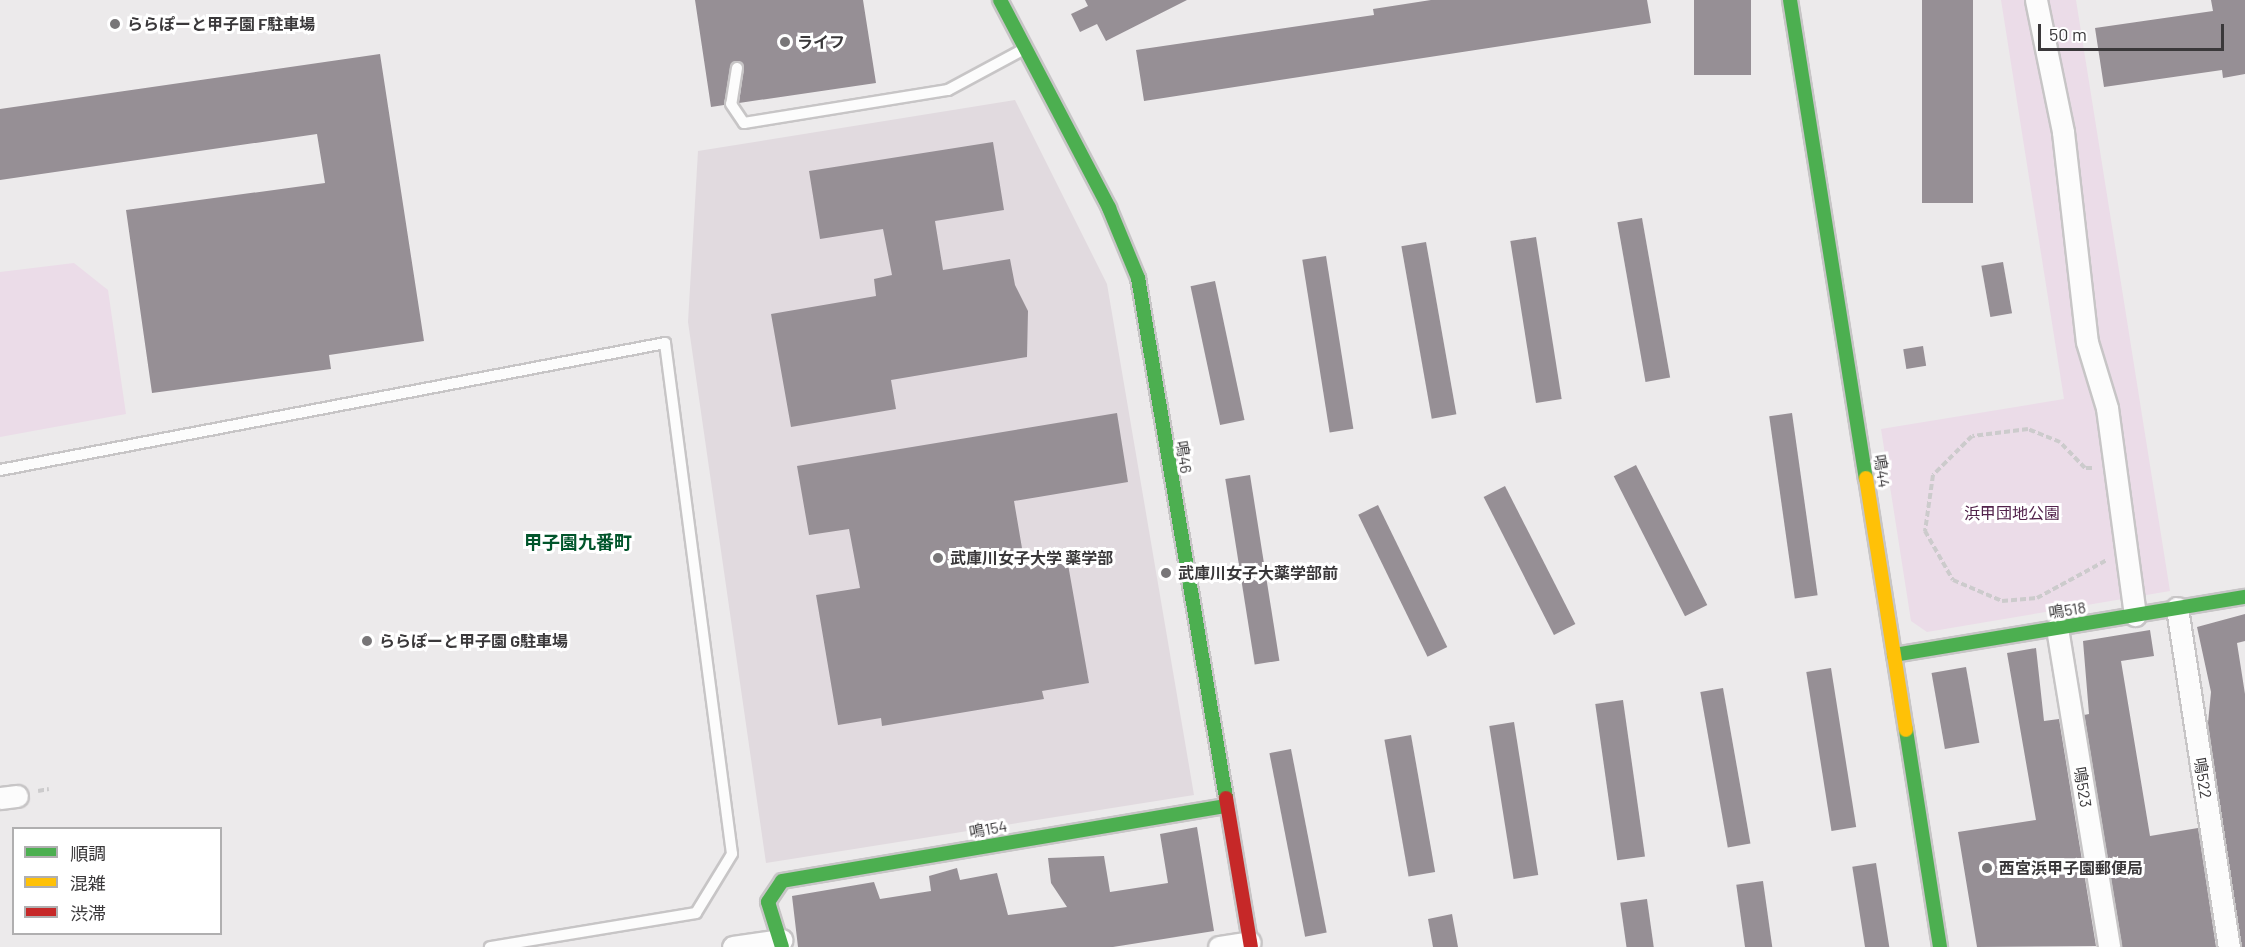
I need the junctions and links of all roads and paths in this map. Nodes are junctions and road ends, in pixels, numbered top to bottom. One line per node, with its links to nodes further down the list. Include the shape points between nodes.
1 (1000, 0): 4 (street, 鳴46)
2 (1790, 0): 13 (street, 鳴44)
3 (2036, 0): 6 (street, via 2063,132 2087,342 2107,408)
4 (1024, 49): 5 (lane, via 948,90 744,123 730,104); 14 (street, 鳴46, via 1109,208 1138,278)
5 (737, 68)
6 (2114, 466): 8 (street); 8 (path, via 2085,468 2060,442 2028,429 1990,429 1957,446 1933,475 1925,531 1953,580 2002,601 2045,594)
7 (0, 470): 17 (lane, via 665,343 732,854 696,913)
8 (2123, 551): 11 (street)
9 (2245, 597): 10 (street, 鳴518)
10 (2176, 608): 11 (street, 鳴518); 22 (street, 鳴522)
11 (2135, 615): 12 (street, 鳴518)
12 (2057, 628): 13 (street, 鳴518); 21 (street, 鳴523)
13 (1894, 655): 20 (street, 鳴44)
14 (1224, 806): 15 (street, 鳴154, via 782,881 768,902); 16 (street, 鳴46)
15 (782, 944): 18 (street)
16 (1250, 944): 19 (street)
17 (490, 947)
18 (733, 947)
19 (1219, 947)
20 (1940, 947)
21 (2109, 947)
22 (2229, 947)

